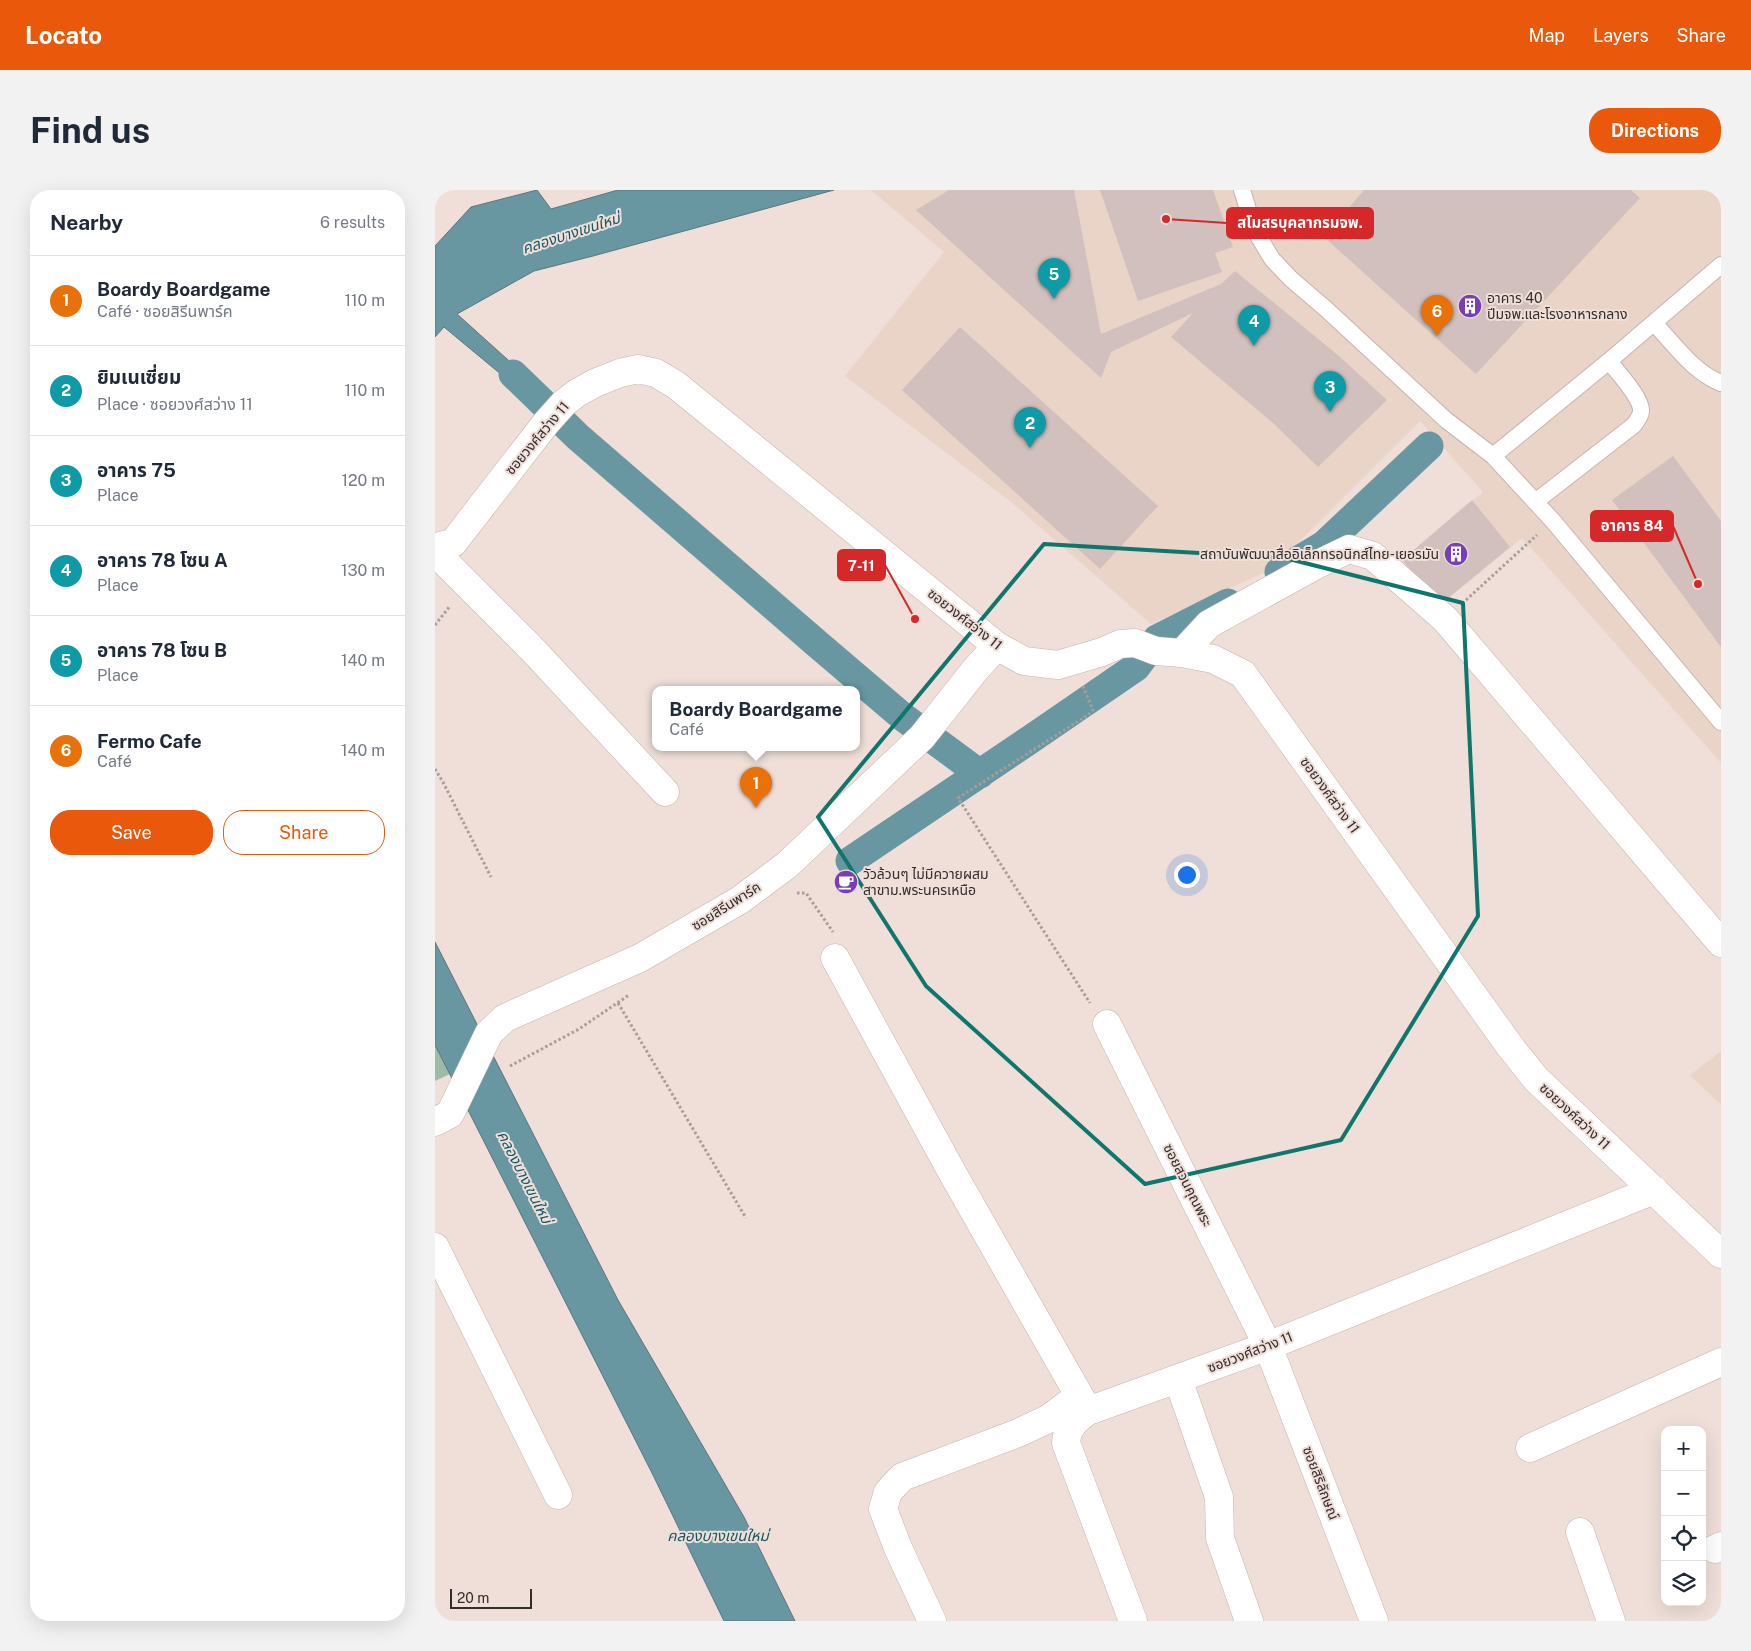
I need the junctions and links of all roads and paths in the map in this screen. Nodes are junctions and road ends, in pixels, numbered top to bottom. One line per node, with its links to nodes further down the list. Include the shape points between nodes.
1 (1242, 190): 6 (lane, via 1254,229 1272,259 1291,280 1446,420)
2 (1721, 265): 3 (lane)
3 (1654, 323): 4 (lane); 5 (lane, via 1697,369)
4 (1609, 361): 6 (lane); 7 (lane, via 1639,401 1640,416 1634,425)
5 (1721, 382)
6 (1493, 456): 7 (lane)
7 (1535, 502): 8 (lane)
8 (1553, 521): 11 (path); 15 (lane)
9 (435, 547): 12 (street, ซอยวงศ์สว่าง 11, via 453,543 564,403 595,383 637,369 656,373 676,385)
10 (435, 552): 17 (street, via 531,648)
11 (1445, 619): 13 (street, via 1373,556 1349,549); 20 (street)
12 (997, 646): 13 (street, ซอยวงศ์สว่าง 11, via 1024,661 1058,665 1120,644); 26 (street, ซอยสิรีนพาร์ค, via 922,737 787,865 740,900 640,958 505,1018 489,1034)
13 (1158, 649): 27 (street, ซอยวงศ์สว่าง 11, via 1213,659 1243,674 1535,1079)
14 (1083, 686): 24 (path, via 1093,710 958,798)
15 (1721, 722)
16 (435, 769): 18 (path)
17 (665, 792)
18 (491, 877)
19 (789, 898): 21 (path, via 797,893 806,893 849,959)
20 (1721, 943)
21 (838, 964): 34 (street)
22 (635, 992): 23 (path)
23 (618, 1003): 25 (path, via 579,1029); 28 (path)
24 (1100, 1015): 31 (street, ซอยสวนคุณพระ)
25 (510, 1066)
26 (443, 1118)
27 (1654, 1190): 30 (street, ซอยวงศ์สว่าง 11); 31 (street, ซอยวงศ์สว่าง 11)
28 (745, 1218)
29 (435, 1247): 36 (street)
30 (1721, 1254)
31 (1268, 1346): 33 (street, ซอยวงศ์สว่าง 11); 41 (street, ซอยสิริลักษณ์)
32 (1721, 1362): 35 (street)
33 (1178, 1379): 34 (street, ซอยวงศ์สว่าง 11); 40 (street, via 1219,1497 1220,1538)
34 (1083, 1403): 38 (street, via 1018,1433 902,1477 888,1492 883,1510); 39 (street, ซอยวงศ์สว่าง 11, via 1072,1422 1066,1443)
35 (1530, 1448)
36 (558, 1495)
37 (1580, 1532): 42 (street)
38 (932, 1621)
39 (1133, 1621)
40 (1249, 1621)
41 (1373, 1621)
42 (1611, 1621)

